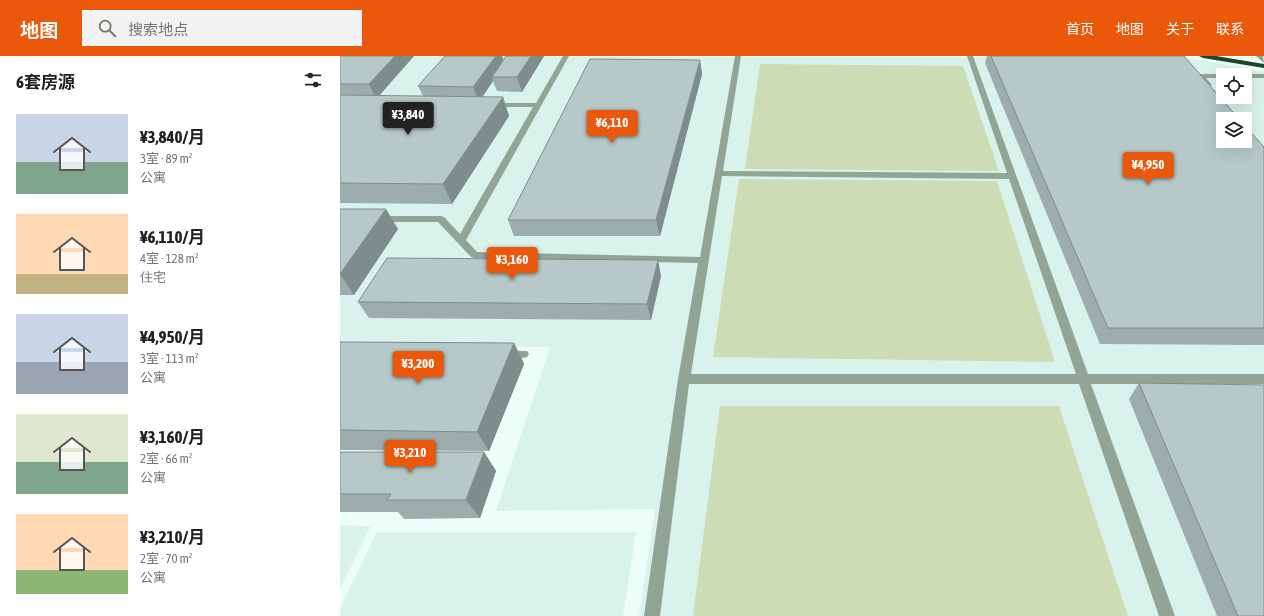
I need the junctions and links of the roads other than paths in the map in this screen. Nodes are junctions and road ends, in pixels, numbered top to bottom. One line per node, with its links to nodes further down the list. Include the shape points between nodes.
1 (566, 56): 13 (lane)
2 (738, 56): 14 (lane)
3 (970, 56): 15 (lane)
4 (1203, 56): 7 (highway)
5 (1259, 56): 6 (lane)
6 (1264, 61)
7 (1264, 66)
8 (1216, 76): 11 (lane, via 1200,76)
9 (1252, 76): 10 (lane)
10 (1264, 76)
11 (1214, 92)
12 (483, 105): 13 (lane)
13 (539, 105): 17 (lane)
14 (718, 173): 15 (lane); 18 (lane)
15 (1011, 176): 23 (lane)
16 (363, 218): 17 (lane, via 441,219)
17 (461, 241): 18 (lane, via 474,255)
18 (704, 260): 21 (lane)
19 (491, 354): 20 (lane)
20 (523, 354)
21 (684, 379): 23 (lane); 24 (lane)
22 (1264, 379): 23 (lane)
23 (1083, 380): 25 (lane)
24 (652, 616)
25 (1166, 616)

